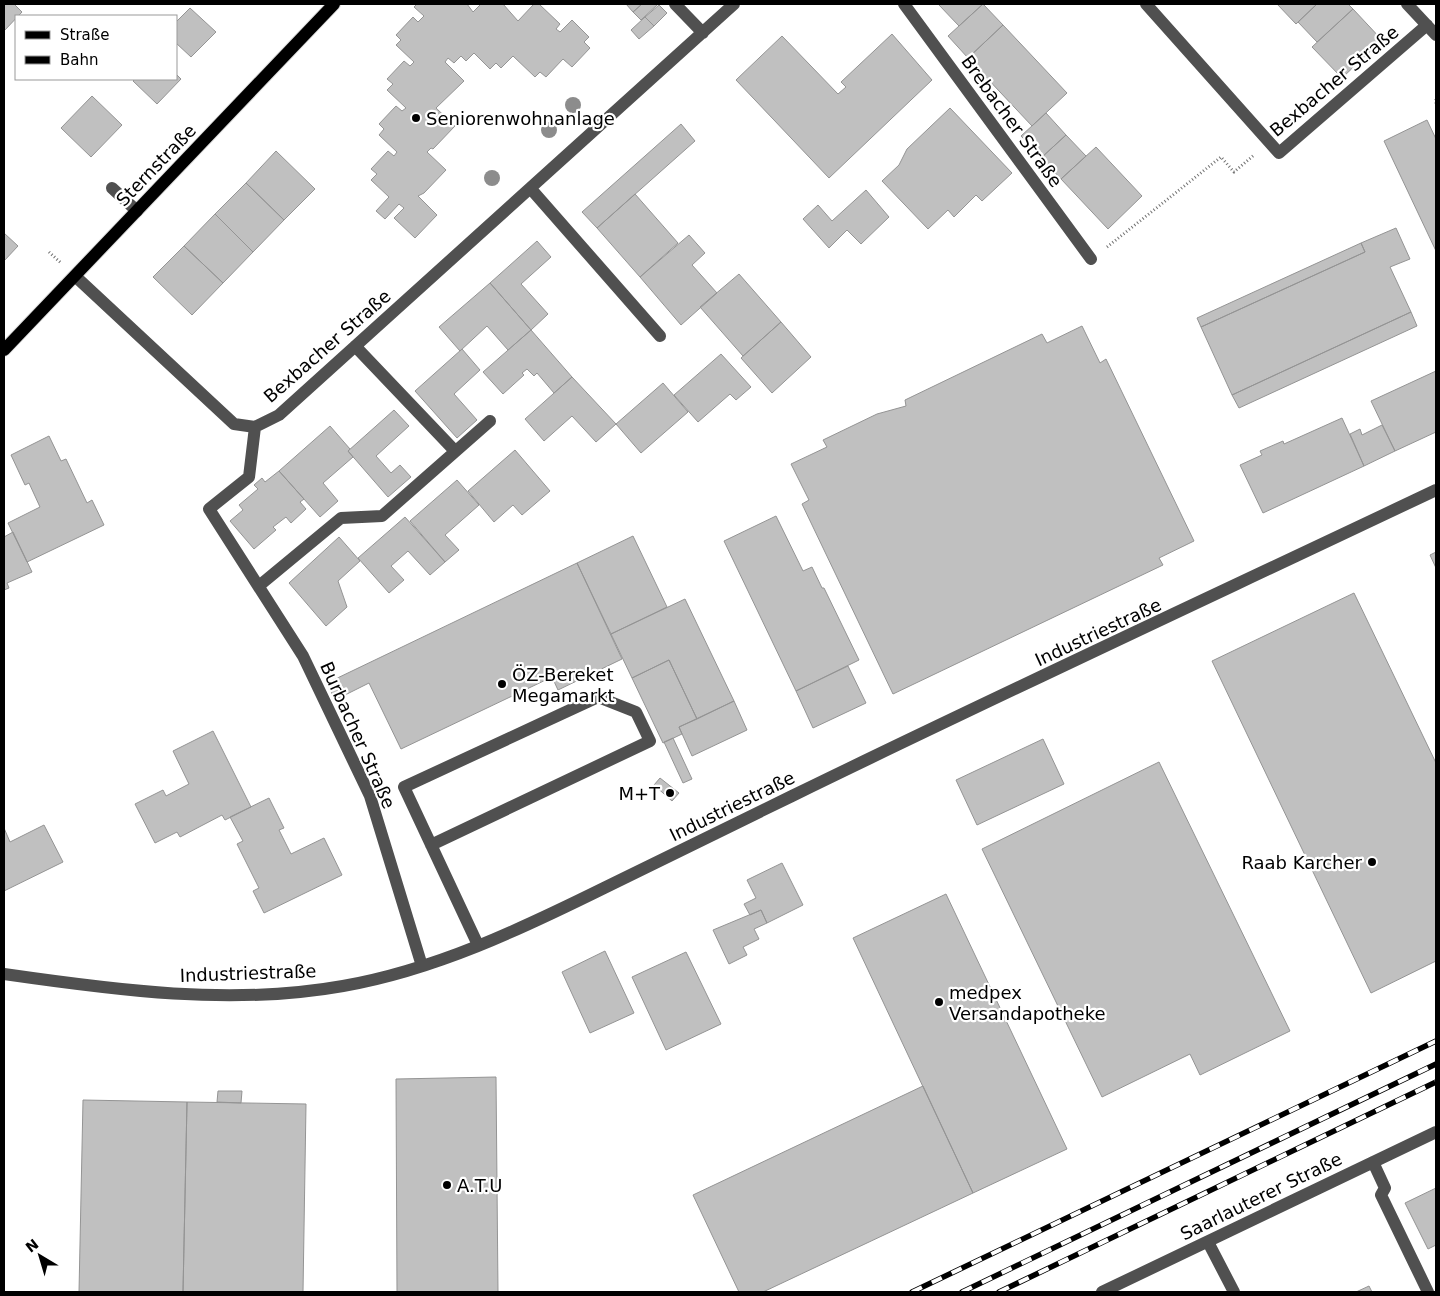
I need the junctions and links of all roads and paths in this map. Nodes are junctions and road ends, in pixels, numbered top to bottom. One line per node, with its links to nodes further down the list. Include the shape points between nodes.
1 (334, 4): 14 (main road, Sternstraße)
2 (675, 4): 8 (street)
3 (734, 4): 8 (street, Bexbacher Straße)
4 (904, 4): 15 (street, Brebacher Straße)
5 (1146, 4): 11 (street, Bexbacher Straße)
6 (1407, 4): 7 (street)
7 (1432, 30): 11 (street, Bexbacher Straße, via 1279,153)
8 (703, 33): 13 (street, Bexbacher Straße)
9 (1436, 99): 10 (path)
10 (1436, 105)
11 (1269, 142): 15 (path, via 1234,172 1221,157)
12 (112, 188): 14 (street)
13 (531, 189): 17 (street); 18 (street, Bexbacher Straße)
14 (137, 211): 16 (main road, Sternstraße)
15 (1091, 259)
16 (75, 276): 19 (main road, Sternstraße); 21 (street, via 234,424)
17 (660, 336)
18 (355, 346): 21 (street, Bexbacher Straße, via 279,415); 22 (street)
19 (4, 350)
20 (490, 421): 22 (street)
21 (255, 427): 24 (street, Burbacher Straße, via 249,477 209,509)
22 (455, 451): 24 (street, via 382,516 341,518)
23 (1436, 490): 26 (street, Industriestraße, via 798,793 535,922)
24 (260, 586): 27 (street, Burbacher Straße, via 303,656 370,796)
25 (431, 845): 25 (street, via 650,741 636,712 598,697 404,787); 26 (street)
26 (478, 945): 27 (street, Industriestraße)
27 (422, 966): 28 (street, Industriestraße, via 345,986 245,994 160,992)
28 (4, 974)
29 (1436, 1132): 30 (street, Saarlauterer Straße)
30 (1373, 1162): 31 (street, Saarlauterer Straße); 34 (street, via 1385,1188 1382,1195)
31 (1208, 1242): 32 (street, Saarlauterer Straße); 33 (street)
32 (1102, 1292)
33 (1234, 1292)
34 (1428, 1292)

